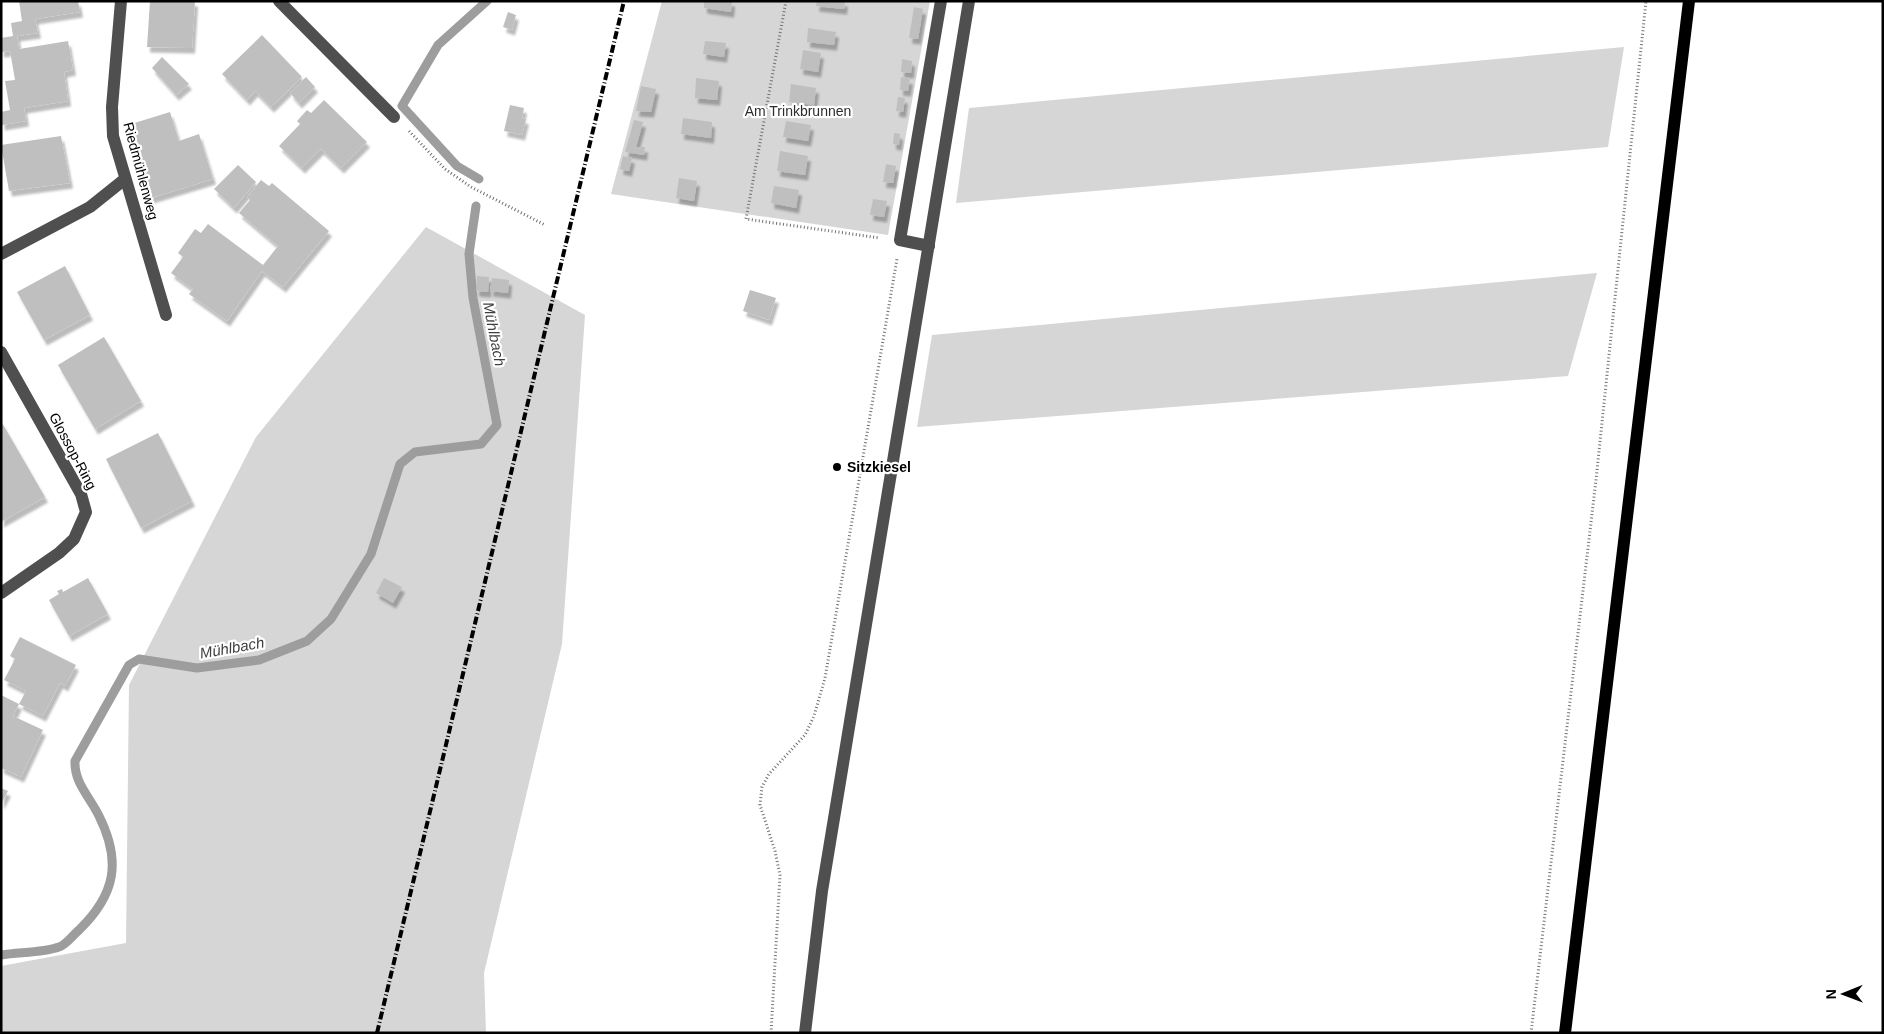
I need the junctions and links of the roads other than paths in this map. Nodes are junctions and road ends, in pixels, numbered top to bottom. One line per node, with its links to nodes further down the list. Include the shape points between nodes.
1 (121, 1): 7 (street, Riedmühlenweg, via 112,120)
2 (279, 1): 6 (street)
3 (941, 1): 8 (street, via 900,240)
4 (969, 1): 8 (street)
5 (1689, 1): 14 (main road)
6 (394, 117)
7 (125, 179): 9 (street, via 90,207); 10 (street, Riedmühlenweg)
8 (929, 246): 13 (street, via 822,891)
9 (1, 254)
10 (166, 315)
11 (1, 352): 12 (street, Glossop-Ring, via 81,494 86,512 74,539 60,553)
12 (1, 593)
13 (805, 1033)
14 (1565, 1033)

